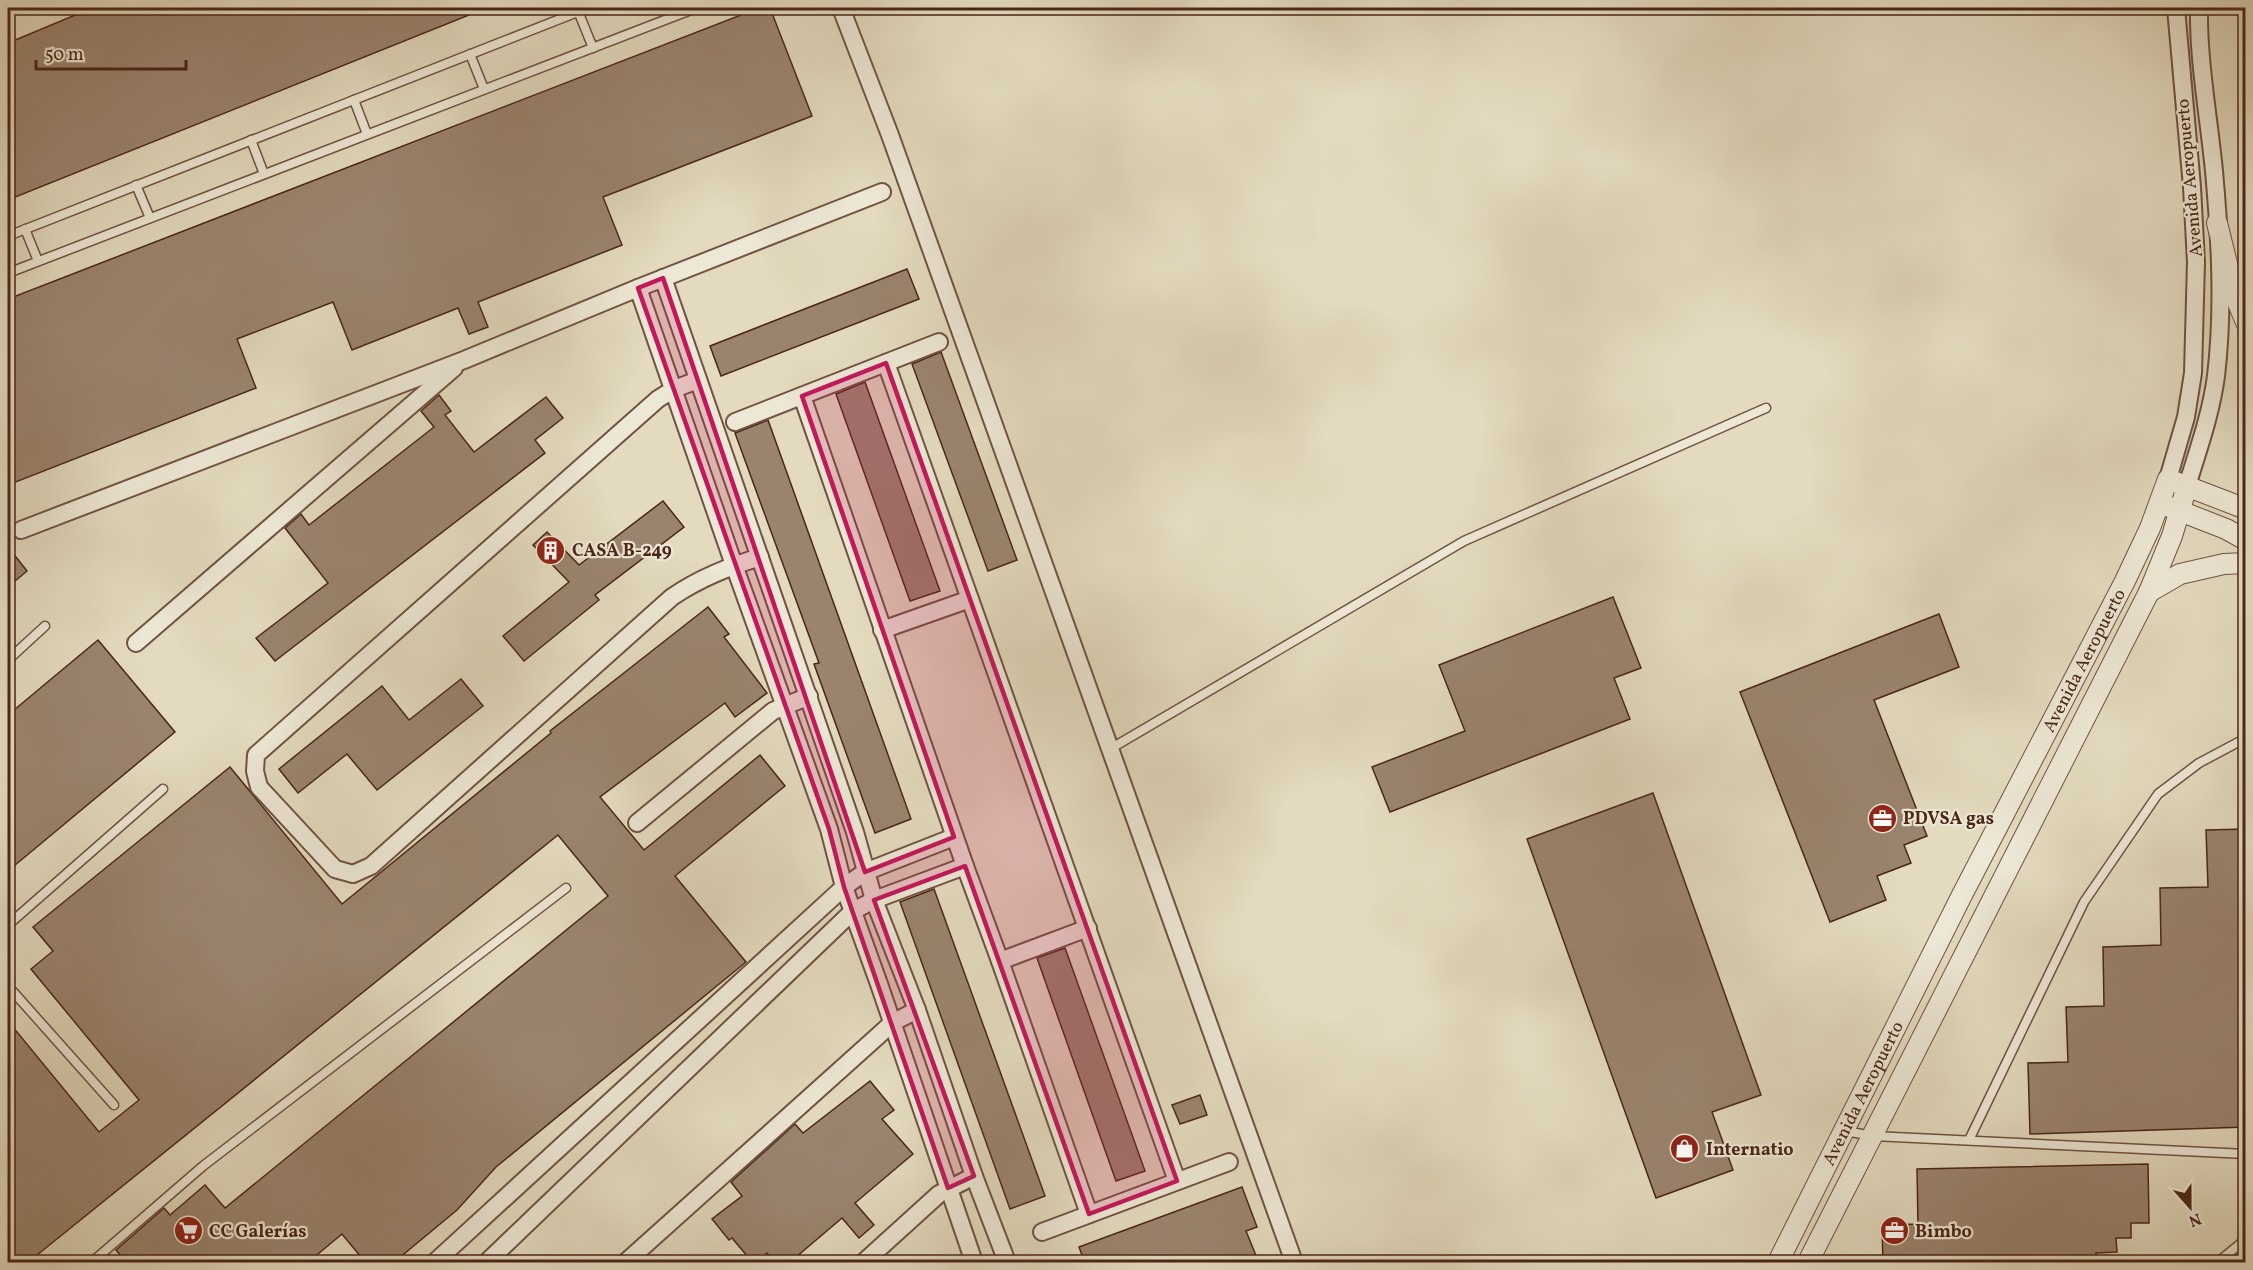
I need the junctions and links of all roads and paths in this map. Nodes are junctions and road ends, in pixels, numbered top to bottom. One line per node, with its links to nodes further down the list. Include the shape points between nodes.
1 (588, 8): 6 (lane)
2 (696, 8): 7 (lane)
3 (841, 8): 52 (street)
4 (2176, 8): 33 (street, Avenida Aeropuerto, via 2196,262 2193,374 2186,417)
5 (2199, 8): 17 (street, Avenida Aeropuerto)
6 (578, 11): 7 (lane); 8 (lane)
7 (593, 48): 9 (lane)
8 (470, 54): 9 (lane); 10 (lane)
9 (484, 89): 11 (lane)
10 (354, 100): 11 (lane); 12 (lane)
11 (368, 134): 13 (lane)
12 (251, 140): 13 (lane); 14 (lane)
13 (264, 174): 16 (lane)
14 (136, 185): 16 (lane); 18 (lane)
15 (882, 192): 22 (street)
16 (150, 218): 20 (lane)
17 (2217, 223): 24 (street, via 2235,296); 34 (street, Avenida Aeropuerto, via 2220,293 2216,377)
18 (25, 229): 19 (lane); 20 (lane)
19 (8, 236)
20 (38, 261): 21 (lane)
21 (8, 273)
22 (663, 278): 23 (street); 28 (street)
23 (638, 288): 26 (street); 29 (street)
24 (2246, 321)
25 (939, 342): 27 (street)
26 (464, 360): 38 (street); 47 (street)
27 (886, 363): 30 (street); 44 (street)
28 (698, 380): 29 (street); 40 (street)
29 (674, 390): 42 (street); 42 (street, via 256,755 260,787 335,868 353,874 370,866 672,597 690,584)
30 (802, 396): 32 (street); 46 (street)
31 (1766, 408): 52 (lane, via 1464,542)
32 (735, 422)
33 (2168, 479): 34 (street); 35 (street, Avenida Aeropuerto)
34 (2187, 486): 36 (street); 37 (street, Avenida Aeropuerto)
35 (2159, 503): 37 (street); 69 (street, Avenida Aeropuerto, via 2125,581)
36 (2246, 509)
37 (2179, 511): 39 (street); 43 (street, Avenida Aeropuerto)
38 (21, 530)
39 (2246, 540)
40 (760, 557): 42 (street); 49 (street)
41 (2246, 563): 43 (street, via 2180,574)
42 (734, 565): 50 (street)
43 (2149, 592): 70 (street, Avenida Aeropuerto)
44 (970, 599): 46 (street); 63 (street)
45 (45, 626): 48 (lane)
46 (882, 630): 55 (street)
47 (136, 643)
48 (8, 660)
49 (809, 696): 50 (street); 57 (street)
50 (786, 706): 54 (street, via 773,711); 58 (street, via 829,829)
51 (2246, 738): 71 (lane, via 2199,763 2158,794 2084,902)
52 (1110, 749): 87 (street)
53 (163, 789): 62 (lane)
54 (637, 823)
55 (954, 837): 56 (street); 57 (street)
56 (965, 866): 60 (street); 64 (street)
57 (865, 872): 58 (street); 60 (street)
58 (844, 887): 61 (street); 82 (street)
59 (566, 888): 81 (lane, via 203,1166)
60 (874, 900): 61 (street); 66 (street)
61 (853, 911): 67 (street); 83 (street)
62 (8, 925)
63 (1088, 928): 64 (street); 75 (street)
64 (1000, 961): 77 (street)
65 (8, 986): 68 (lane)
66 (917, 1010): 67 (street); 74 (street)
67 (892, 1023): 76 (street); 84 (street)
68 (114, 1105)
69 (1845, 1131): 70 (lane); 88 (street, Avenida Aeropuerto)
70 (1873, 1136): 71 (lane); 89 (street, Avenida Aeropuerto)
71 (1969, 1140): 72 (lane)
72 (2246, 1154)
73 (1229, 1162): 75 (street)
74 (974, 1176): 76 (street); 80 (street)
75 (1177, 1181): 77 (street)
76 (948, 1188): 85 (street); 86 (street)
77 (1089, 1214): 78 (street)
78 (1042, 1232)
79 (2246, 1239): 90 (lane)
80 (1002, 1261)
81 (92, 1263)
82 (435, 1263)
83 (487, 1263)
84 (626, 1263)
85 (864, 1263)
86 (974, 1263)
87 (1294, 1263)
88 (1778, 1263)
89 (1808, 1263)
90 (2218, 1263)

